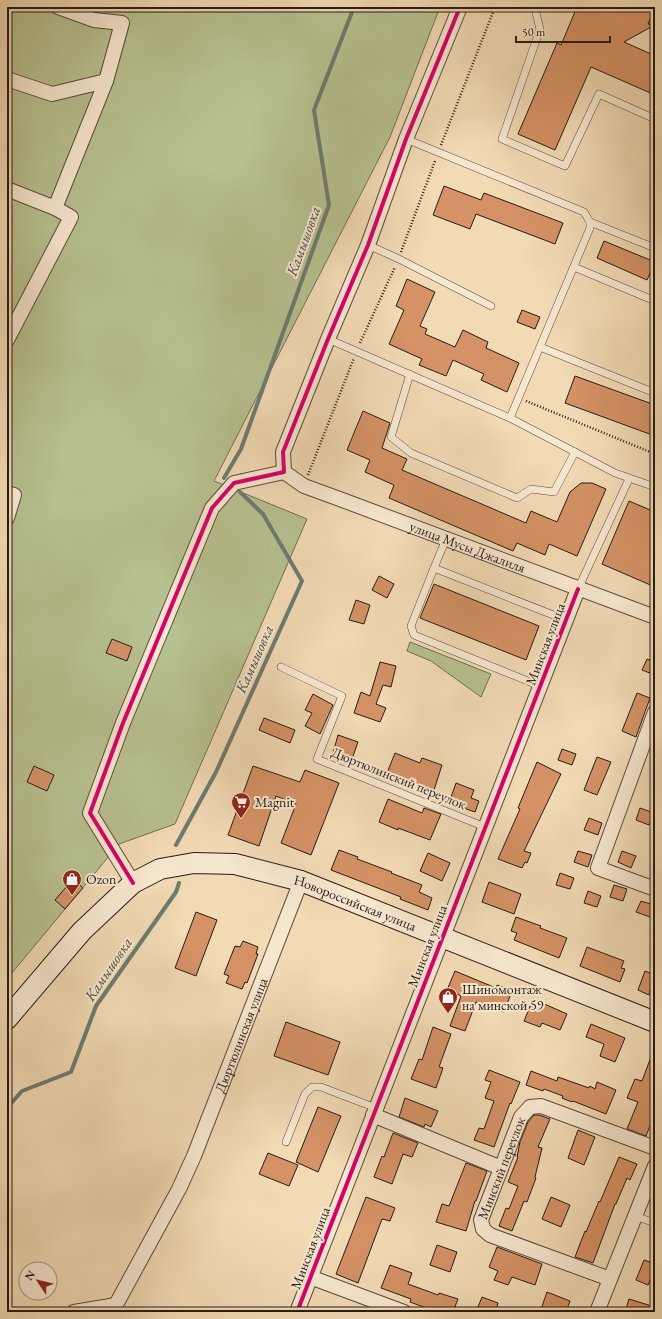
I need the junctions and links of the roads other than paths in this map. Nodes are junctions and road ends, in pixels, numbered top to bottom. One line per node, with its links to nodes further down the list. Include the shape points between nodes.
1 (58, 7): 5 (street, via 94,20 122,23)
2 (460, 7): 7 (street)
3 (538, 7): 6 (lane, via 536,12 540,29 502,139 565,166 599,94)
4 (7, 79): 5 (street, via 52,94)
5 (106, 81): 9 (street)
6 (655, 119)
7 (406, 139): 10 (lane, via 584,212); 11 (street)
8 (7, 189): 9 (street)
9 (55, 208): 17 (street, via 71,217)
10 (590, 222): 12 (lane); 13 (lane, via 590,228)
11 (368, 245): 15 (lane); 16 (street)
12 (655, 248)
13 (574, 267): 14 (lane); 18 (lane)
14 (655, 301)
15 (491, 306)
16 (328, 339): 19 (lane); 23 (street, via 283,452)
17 (7, 340)
18 (540, 347): 20 (lane); 21 (lane)
19 (410, 374): 21 (lane); 22 (lane, via 391,438 411,453 517,498 531,489 554,492)
20 (655, 393)
21 (510, 418): 22 (lane)
22 (575, 452): 24 (lane)
23 (284, 472): 28 (street, улица Мусы Джалиля, via 304,486); 38 (street, via 234,483 212,508 123,723 90,813)
24 (629, 479): 25 (lane); 30 (lane)
25 (655, 487)
26 (7, 493): 27 (street, via 14,495)
27 (7, 518)
28 (446, 539): 29 (lane); 30 (street, улица Мусы Джалиля)
29 (434, 568): 32 (lane); 34 (lane, via 411,626 414,635)
30 (578, 589): 31 (street, улица Мусы Джалиля); 32 (street, Минская улица)
31 (655, 617)
32 (566, 620): 34 (street, Минская улица)
33 (281, 667): 36 (lane, Дюртюлинский переулок, via 342,696 317,759)
34 (540, 686): 36 (street, Минская улица)
35 (655, 712): 39 (street, via 598,868)
36 (485, 827): 40 (street, Минская улица)
37 (301, 881): 38 (main road, Новороссийская улица, via 235,864 194,863 160,869); 40 (main road, Новороссийская улица); 52 (street, Дюртюлинская улица, via 194,1156)
38 (133, 884): 41 (main road, Новороссийская улица, via 82,931)
39 (655, 888)
40 (442, 938): 42 (main road, Новороссийская улица); 43 (street, Минская улица)
41 (7, 1019)
42 (655, 1022)
43 (375, 1112): 44 (lane, via 322,1086 312,1087 305,1094); 47 (street); 50 (street, Минская улица)
44 (286, 1142)
45 (655, 1148): 47 (street, Минский переулок, via 541,1106 530,1107 521,1117)
46 (655, 1166): 48 (street)
47 (501, 1168): 51 (street, Минский переулок, via 481,1220 484,1229 490,1235)
48 (635, 1216): 49 (lane); 51 (street)
49 (655, 1223)
50 (310, 1276): 54 (street, Минская улица); 55 (street)
51 (610, 1279): 56 (street)
52 (114, 1309): 53 (street)
53 (74, 1312)
54 (297, 1312)
55 (404, 1312)
56 (597, 1312)

